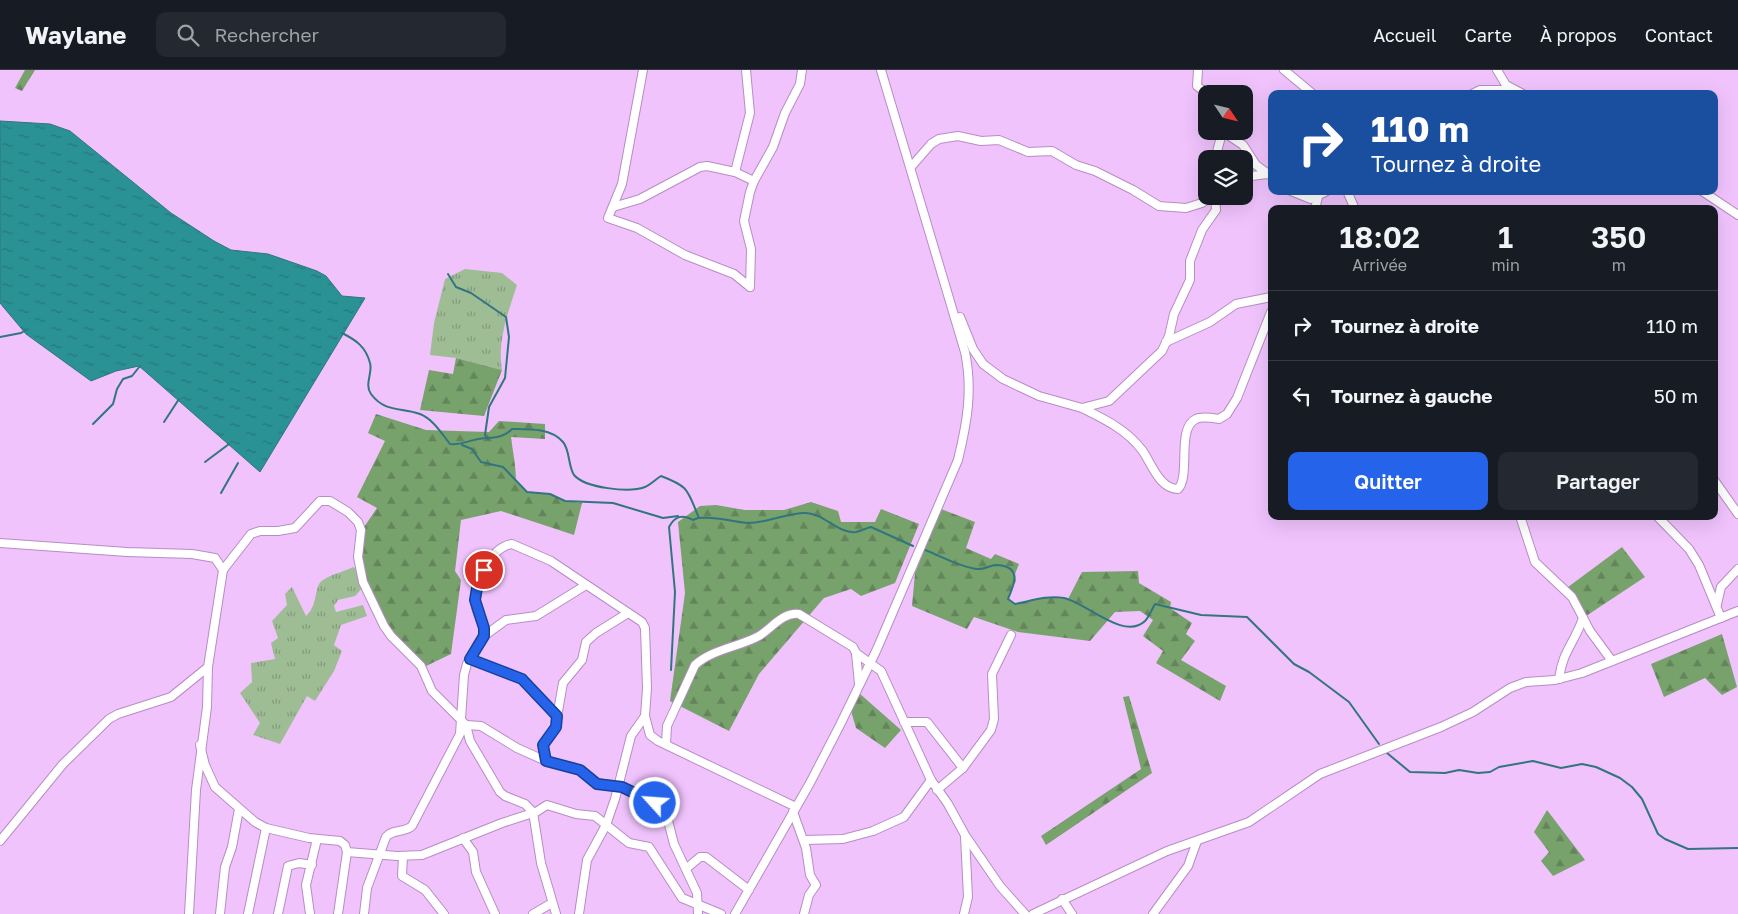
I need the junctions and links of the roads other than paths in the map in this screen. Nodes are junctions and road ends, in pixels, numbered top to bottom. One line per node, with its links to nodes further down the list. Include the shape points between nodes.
1 (643, 70): 24 (street, via 622,184)
2 (746, 70): 14 (street, via 750,113)
3 (802, 70): 18 (street, via 800,84 785,113 773,148)
4 (881, 70): 13 (street)
5 (1198, 70): 8 (street)
6 (1284, 70): 9 (street)
7 (1496, 70): 11 (street)
8 (1198, 87)
9 (1308, 90)
10 (1480, 90): 11 (street)
11 (1513, 90)
12 (1235, 140): 15 (street)
13 (911, 167): 22 (street, via 931,144 940,139 958,136 981,141 999,140 1028,152 1052,151 1159,206 1186,208); 26 (street)
14 (736, 172): 18 (street); 24 (street, via 700,167 640,199)
15 (1268, 174)
16 (1268, 175): 17 (street)
17 (1253, 176)
18 (754, 181): 24 (street, via 744,221 751,249 750,287 734,274 685,255 637,228 613,221 608,218)
19 (1298, 195): 20 (street, via 1304,198)
20 (1315, 195)
21 (1708, 195): 25 (street)
22 (1198, 204)
23 (1215, 205): 29 (street, via 1216,210 1202,230 1190,261 1190,280 1174,314)
24 (613, 207)
25 (1738, 215)
26 (950, 299): 30 (street, via 985,368 1039,396); 49 (street, via 970,375 966,428 958,460)
27 (1268, 299): 29 (street, via 1236,304 1210,322)
28 (1268, 319): 30 (street, via 1232,406 1219,419 1200,418 1192,423 1186,438 1178,489 1169,486 1156,474 1144,452 1120,428)
29 (1166, 342): 30 (street, via 1154,360 1113,399)
30 (1082, 408)
31 (1718, 486): 32 (street)
32 (1738, 514)
33 (1521, 520): 42 (street, via 1535,562 1572,597)
34 (1661, 520): 39 (street, via 1689,549)
35 (0, 543): 37 (street, via 192,554 215,558)
36 (1738, 569): 39 (street, via 1721,587)
37 (223, 570): 50 (street); 56 (street, via 251,534 295,528 320,501 327,500 351,514 360,526 358,557 363,582 384,626 420,666 432,692)
38 (586, 585): 41 (street); 45 (street, via 536,616 506,620); 45 (street, via 551,562 519,546 507,544 491,559 478,582 476,607)
39 (1716, 604): 43 (street)
40 (1738, 611): 43 (street)
41 (628, 613): 53 (street, via 586,642 582,660 562,683); 54 (street, via 642,622 645,628)
42 (1583, 618): 48 (street); 51 (street, via 1562,658)
43 (1722, 618): 48 (street)
44 (1011, 635): 60 (street, via 992,674 993,726)
45 (484, 636): 47 (street)
46 (856, 653): 49 (street); 52 (street); 57 (street, via 852,647 799,614 784,617 757,637 704,658 695,665 668,726)
47 (470, 659): 53 (street, via 522,679); 56 (street, via 464,680)
48 (1612, 661): 51 (street)
49 (870, 664): 52 (street); 55 (street, via 883,674)
50 (208, 667): 58 (street); 72 (street, via 171,696 109,719 63,764)
51 (1559, 679): 74 (street, via 1526,682 1510,688 1442,727 1320,774 1249,822)
52 (859, 684): 65 (street)
53 (557, 716): 59 (street, via 556,727 543,745)
54 (645, 716): 57 (street, via 650,734); 62 (street, via 631,736)
55 (904, 722): 60 (street, via 927,722); 61 (street)
56 (464, 724): 59 (street, via 481,726); 66 (street, via 478,756 500,792 525,804); 76 (street, via 412,826 388,834)
57 (666, 744): 65 (street)
58 (200, 745): 64 (street, via 211,781); 84 (street)
59 (546, 761): 62 (street, via 580,770 597,784)
60 (963, 768): 63 (street)
61 (931, 780): 63 (street); 73 (street, via 904,817 873,831 843,839)
62 (619, 786): 67 (street); 79 (street, via 660,807 669,823 676,850)
63 (937, 790): 69 (street)
64 (239, 809): 68 (street); 85 (street, via 225,867)
65 (794, 809): 73 (street); 80 (street)
66 (533, 812): 67 (street, via 549,806 594,816); 70 (street); 82 (street, via 541,863)
67 (606, 825): 83 (street, via 629,843 650,849 682,898); 95 (street, via 587,860)
68 (266, 828): 71 (street); 86 (street)
69 (965, 835): 100 (street, via 968,897); 101 (street, via 1000,886)
70 (463, 838): 77 (street, via 422,855); 92 (street, via 473,852 476,872)
71 (317, 839): 75 (street, via 340,841); 78 (street)
72 (0, 840)
73 (804, 840): 99 (street, via 810,875 816,885 809,895)
74 (1196, 841): 81 (street); 104 (street, via 1188,866)
75 (347, 852): 76 (street); 89 (street)
76 (378, 854): 77 (street); 90 (street)
77 (403, 856): 91 (street, via 402,876 425,890)
78 (312, 865): 87 (street, via 299,863 288,866); 88 (street, via 306,885)
79 (687, 868): 80 (street, via 700,857 706,857); 83 (street)
80 (749, 890): 98 (street)
81 (1062, 899): 102 (street); 103 (street)
82 (552, 903): 93 (street); 94 (street)
83 (698, 903): 96 (street); 97 (street)
84 (188, 914)
85 (220, 914)
86 (248, 914)
87 (278, 914)
88 (310, 914)
89 (338, 914)
90 (364, 914)
91 (444, 914)
92 (495, 914)
93 (532, 914)
94 (556, 914)
95 (579, 914)
96 (698, 914)
97 (721, 914)
98 (736, 914)
99 (804, 914)
100 (964, 914)
101 (1025, 914)
102 (1033, 914)
103 (1072, 914)
104 (1153, 914)

